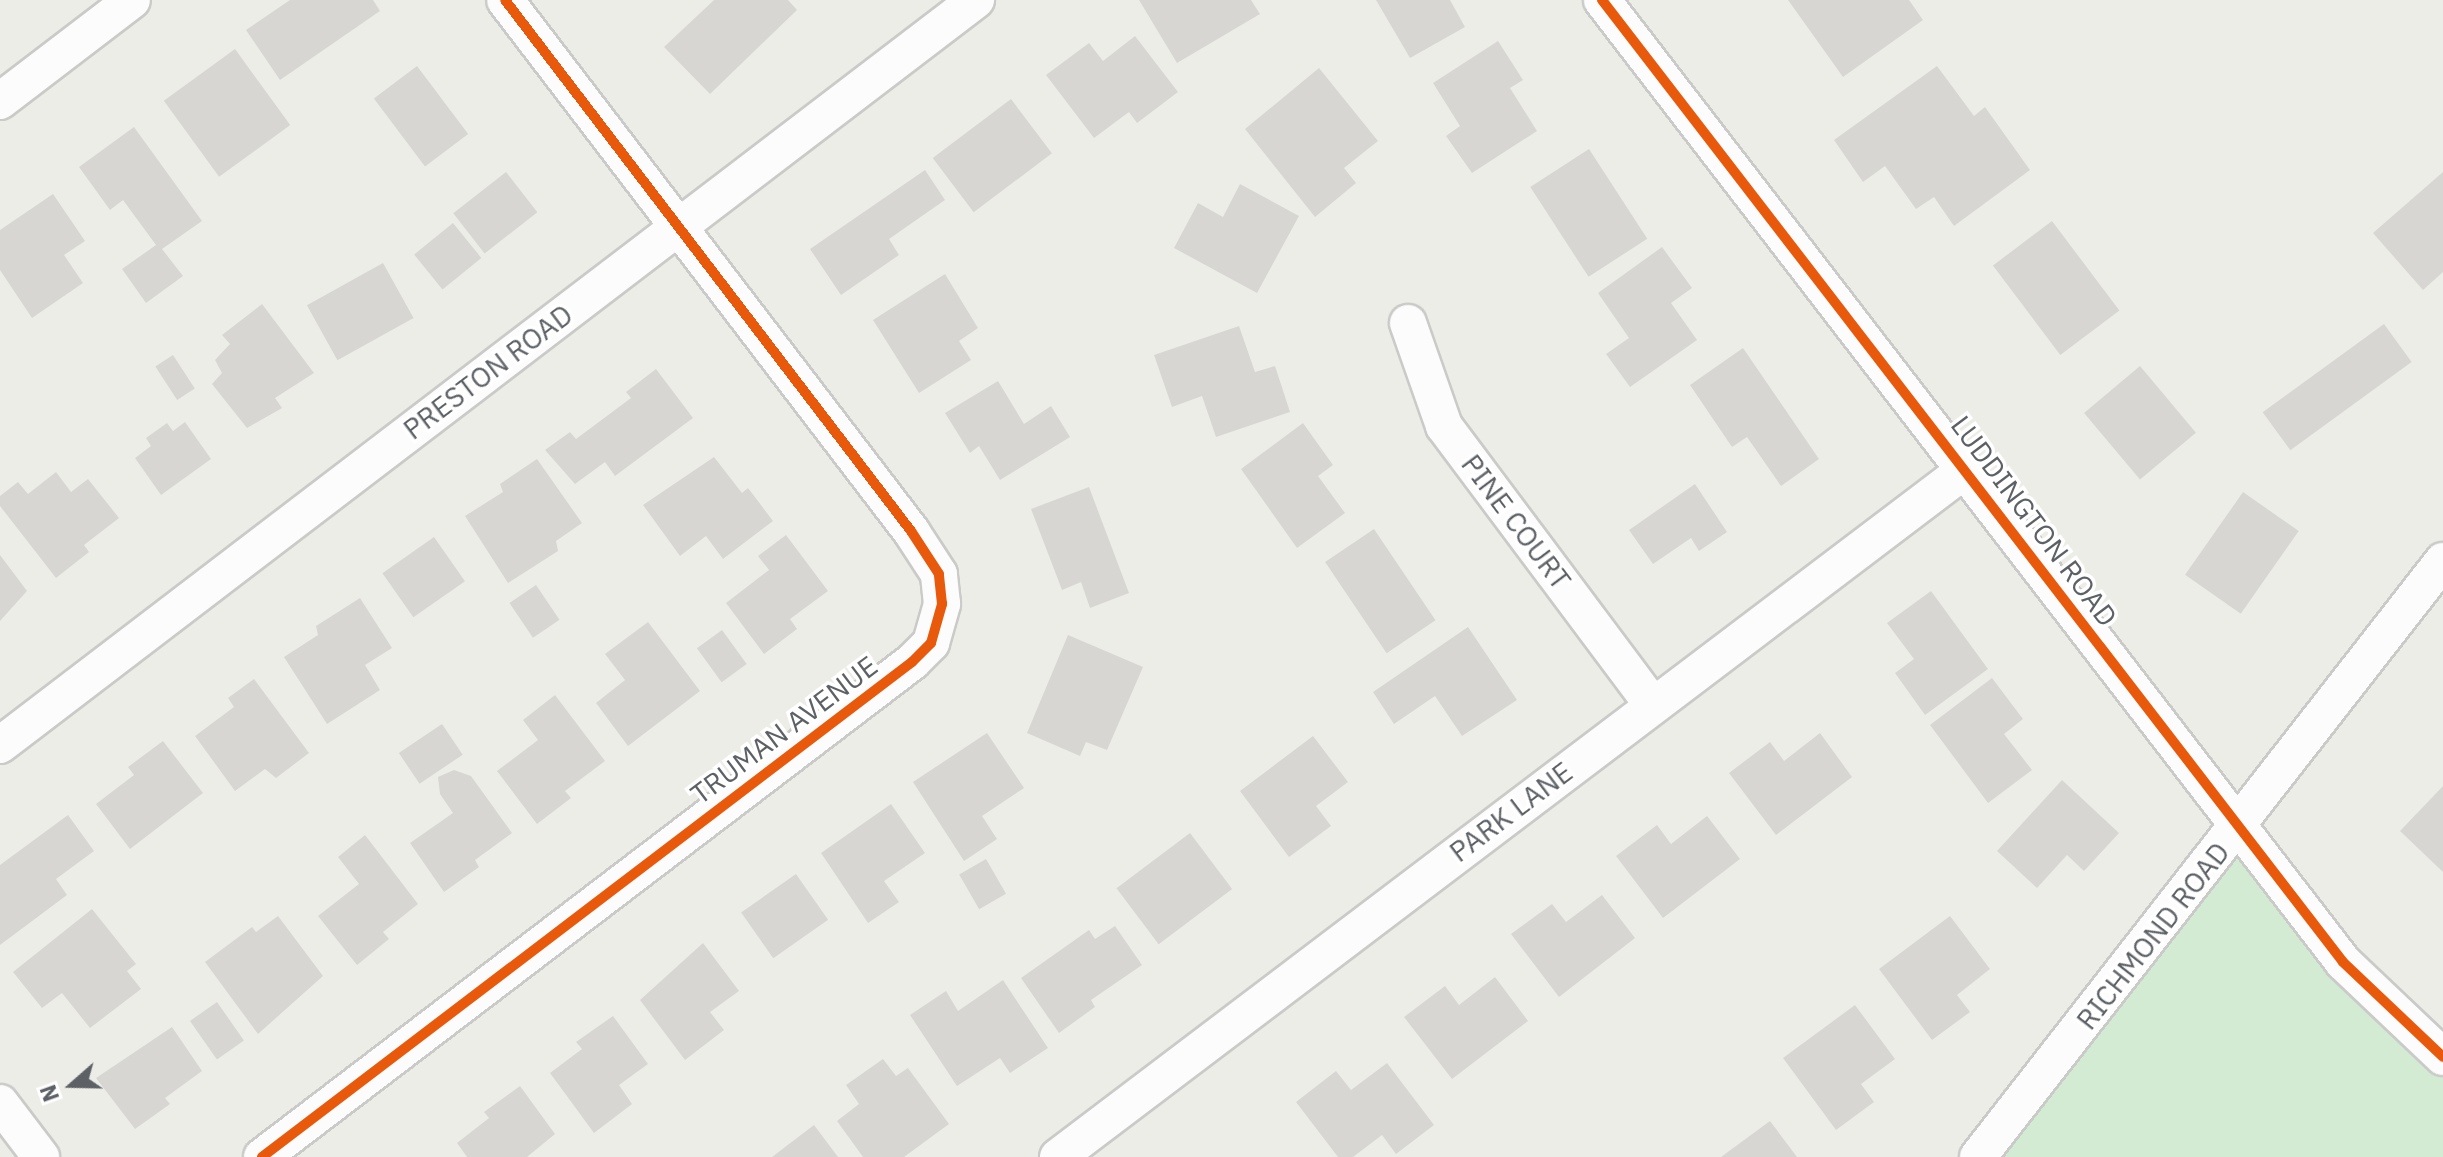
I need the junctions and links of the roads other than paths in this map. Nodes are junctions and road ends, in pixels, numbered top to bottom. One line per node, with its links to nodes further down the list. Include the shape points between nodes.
1 (132, 0): 5 (street)
2 (505, 0): 6 (street, TRUMAN AVENUE)
3 (976, 0): 6 (street, PRESTON ROAD)
4 (1602, 0): 8 (street, LUDDINGTON ROAD)
5 (0, 101)
6 (679, 227): 11 (street, PRESTON ROAD); 16 (street, TRUMAN AVENUE, via 939,574 942,604 931,643)
7 (1408, 323): 10 (street, PINE COURT, via 1444,426)
8 (1965, 470): 10 (street, PARK LANE); 12 (street, LUDDINGTON ROAD)
9 (2443, 561): 12 (street, RICHMOND ROAD)
10 (1653, 705): 17 (street, PARK LANE)
11 (0, 745)
12 (2238, 829): 13 (street, LUDDINGTON ROAD, via 2343,962); 18 (street, RICHMOND ROAD)
13 (2443, 1057)
14 (0, 1103): 15 (street)
15 (41, 1157)
16 (262, 1157)
17 (1058, 1157)
18 (1978, 1157)

